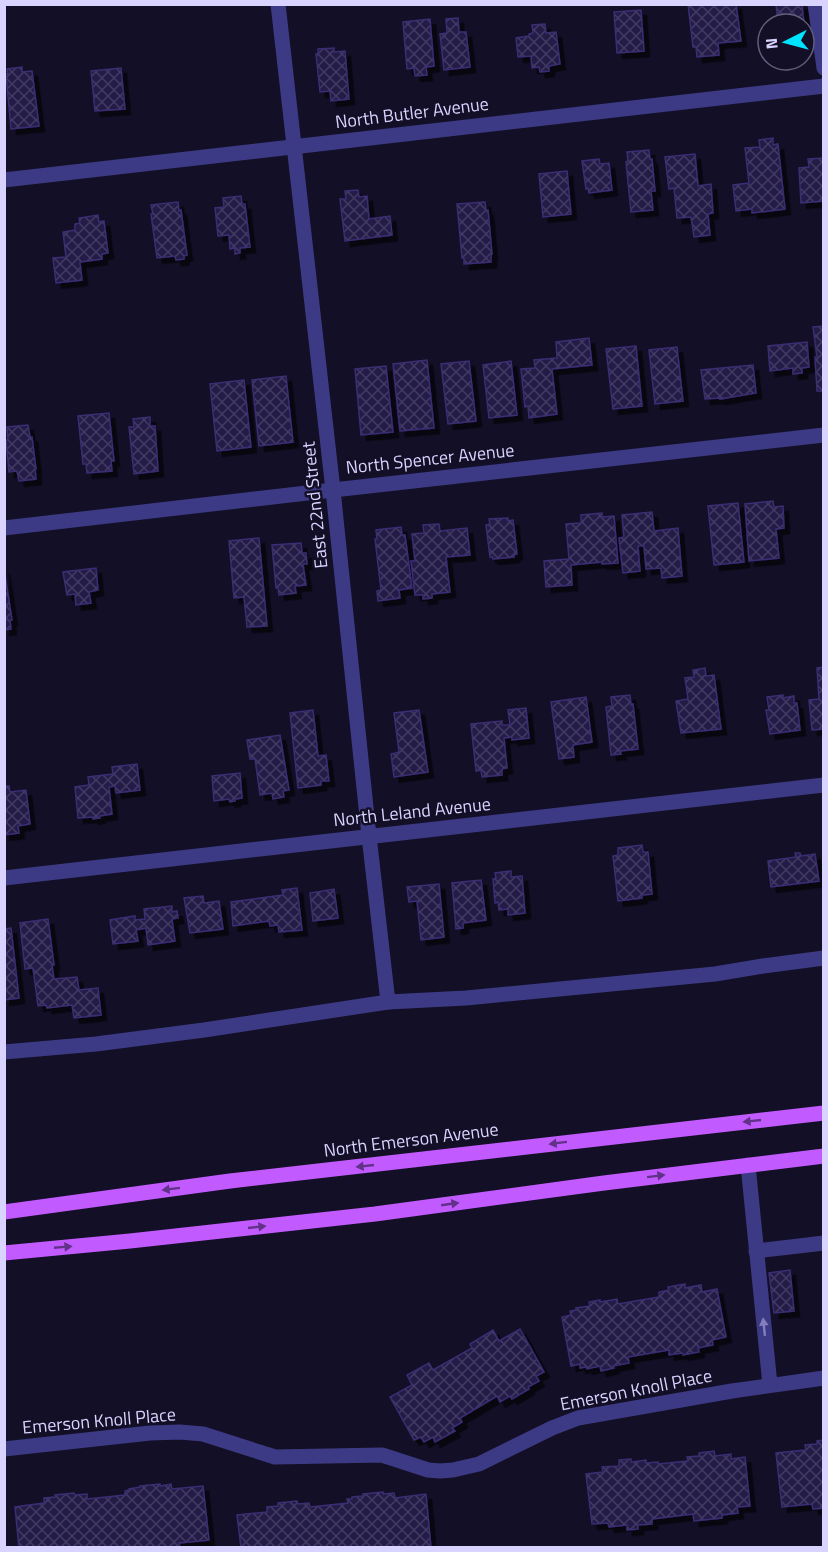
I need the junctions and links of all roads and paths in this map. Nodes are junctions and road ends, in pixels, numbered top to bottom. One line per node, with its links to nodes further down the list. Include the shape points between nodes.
1 (278, 4): 5 (street, East 22nd Street)
2 (814, 4): 3 (street)
3 (824, 68)
4 (824, 86): 5 (street, North Butler Avenue)
5 (293, 147): 6 (street, North Butler Avenue); 8 (street, East 22nd Street)
6 (4, 180)
7 (824, 435): 8 (street, North Spencer Avenue)
8 (333, 489): 9 (street, North Spencer Avenue); 11 (street, East 22nd Street)
9 (4, 528)
10 (824, 785): 11 (street, North Leland Avenue)
11 (369, 836): 12 (street, North Leland Avenue); 14 (street, East 22nd Street)
12 (4, 878)
13 (824, 958): 14 (street, via 715,974)
14 (388, 1002): 15 (street, via 182,1033)
15 (4, 1052)
16 (824, 1113): 19 (main road, North Emerson Avenue, one-way to 19, via 230,1181)
17 (824, 1156): 18 (main road)
18 (748, 1165): 21 (street); 22 (main road, one-way to 18, via 375,1214)
19 (4, 1212)
20 (824, 1244): 21 (street)
21 (756, 1251): 24 (street, one-way to 21)
22 (4, 1253)
23 (824, 1377): 24 (street, Emerson Knoll Place)
24 (770, 1385): 25 (street, Emerson Knoll Place, via 578,1418 479,1464 453,1470 428,1470 382,1455 275,1457 202,1434 180,1432)
25 (4, 1449)

